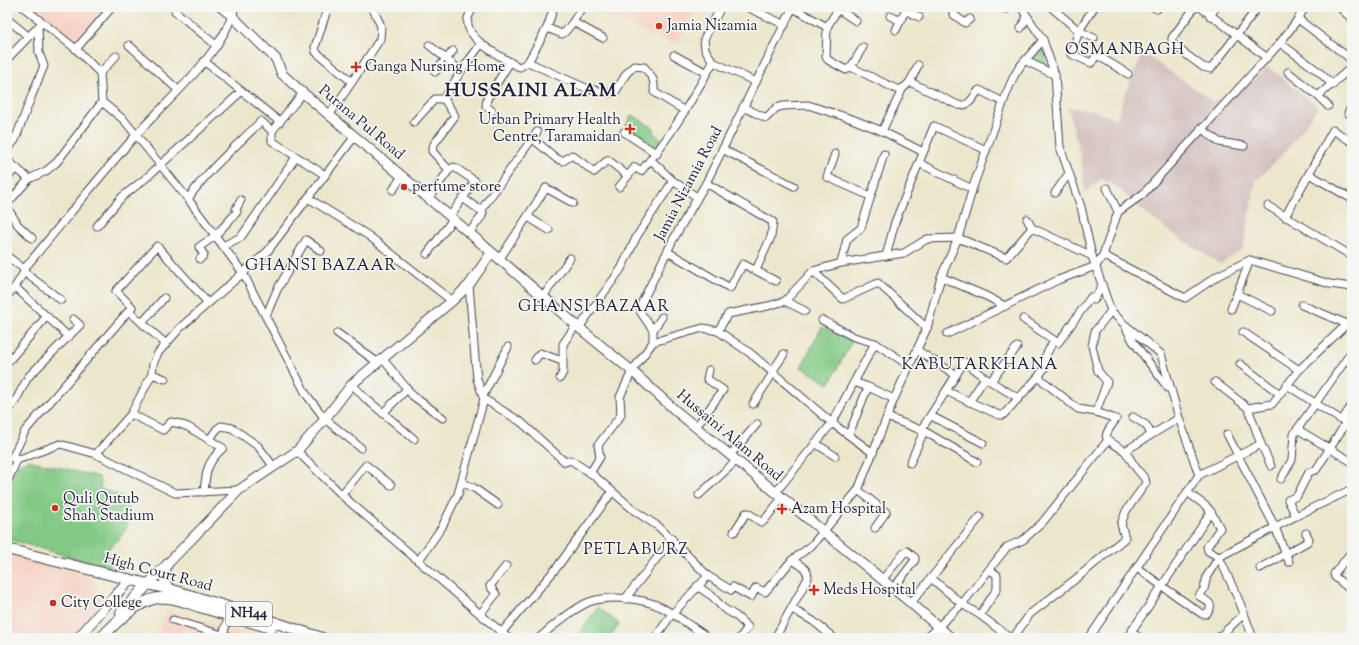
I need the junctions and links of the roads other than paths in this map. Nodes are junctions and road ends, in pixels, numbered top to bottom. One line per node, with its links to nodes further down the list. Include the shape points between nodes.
1 (23, 7): 38 (street)
2 (221, 7): 26 (main road, Purana Pul Road)
3 (328, 7): 79 (street, via 315,47 316,52)
4 (372, 7): 79 (street, via 381,26 380,39)
5 (473, 7): 52 (street, via 468,18 468,26)
6 (554, 7): 41 (street)
7 (582, 7): 37 (street)
8 (721, 7): 68 (street, via 704,38 705,49)
9 (748, 7): 39 (street)
10 (956, 7): 32 (street, via 953,14 966,23)
11 (1002, 7): 12 (street)
12 (1009, 7)
13 (1021, 7): 30 (street)
14 (1051, 7): 44 (street)
15 (1094, 7): 44 (street)
16 (1195, 7): 45 (street, via 1172,41 1175,47 1203,67 1213,68)
17 (1200, 7): 28 (street)
18 (1216, 7): 28 (street)
19 (1258, 7): 45 (street)
20 (1305, 7): 33 (street)
21 (1339, 7): 34 (street)
22 (111, 8): 56 (street)
23 (793, 8): 39 (street, Jamia Nizamia Road); 40 (street)
24 (906, 9): 29 (street); 36 (street)
25 (175, 11): 54 (street)
26 (233, 12): 54 (street); 86 (main road, Purana Pul Road, via 276,59 282,74)
27 (890, 16): 36 (street)
28 (1210, 16): 45 (street)
29 (919, 17)
30 (1027, 17): 42 (street); 49 (street)
31 (7, 19): 46 (street)
32 (970, 19)
33 (1298, 19): 50 (street); 63 (street)
34 (1352, 19)
35 (856, 21): 40 (street, via 838,9)
36 (900, 21): 43 (street)
37 (573, 22): 41 (street, via 562,34); 47 (street)
38 (40, 25): 46 (street); 56 (street); 107 (street, via 39,53 44,66)
39 (785, 25): 80 (street, Jamia Nizamia Road)
40 (827, 27): 70 (street, via 826,57 846,70)
41 (547, 28): 67 (street)
42 (1021, 28)
43 (896, 30)
44 (1079, 31): 48 (street); 77 (street, via 1071,54 1091,63 1097,55)
45 (1236, 35): 61 (street)
46 (28, 36): 60 (street)
47 (603, 38)
48 (1094, 38)
49 (1043, 40): 65 (street); 78 (street)
50 (1280, 43): 61 (street); 82 (street)
51 (429, 44): 62 (street)
52 (481, 44): 66 (street); 72 (street)
53 (129, 45): 84 (street)
54 (217, 46): 64 (street)
55 (863, 46): 70 (street)
56 (76, 49): 73 (street)
57 (453, 51): 62 (street)
58 (674, 55): 76 (street)
59 (116, 56): 73 (street)
60 (8, 57)
61 (1266, 57): 98 (street)
62 (445, 59): 72 (street); 74 (street)
63 (1352, 60)
64 (204, 61): 84 (street); 85 (street)
65 (1026, 61): 78 (street); 90 (street, via 1014,76)
66 (510, 62): 67 (street, via 520,67); 93 (street, via 487,99 486,106)
67 (528, 62): 94 (street, via 588,89 610,93 616,91 626,74 638,65 644,67 653,78 654,92)
68 (713, 62): 76 (street); 80 (street)
69 (918, 65): 81 (street)
70 (851, 67): 83 (street, via 896,89)
71 (1352, 67): 82 (street)
72 (461, 71): 88 (street)
73 (100, 72): 89 (street)
74 (435, 72)
75 (1288, 72): 87 (street)
76 (707, 73): 94 (street)
77 (1128, 74)
78 (1055, 75): 124 (street, via 1060,147)
79 (352, 82): 95 (street)
80 (756, 82): 92 (street, Jamia Nizamia Road)
81 (910, 82): 83 (street); 90 (street, via 958,105 969,104 979,90)
82 (1333, 85): 87 (street)
83 (903, 88): 100 (street)
84 (178, 90): 104 (street)
85 (242, 91): 96 (street); 121 (street)
86 (303, 93): 95 (main road, Purana Pul Road); 96 (street)
87 (1318, 96): 91 (street)
88 (444, 99): 97 (street, via 435,99); 123 (street, via 455,116 434,144 432,151)
89 (102, 102): 104 (street, via 124,120); 130 (street, via 57,162)
90 (1003, 102): 112 (street)
91 (1328, 106)
92 (743, 107): 100 (street, via 766,118 776,108 808,105); 110 (street, Jamia Nizamia Road)
93 (492, 111)
94 (685, 111): 114 (street)
95 (330, 114): 105 (main road, Purana Pul Road)
96 (280, 122): 99 (street)
97 (414, 122)
98 (1201, 128): 109 (street, via 1219,142); 152 (street, via 1143,194)
99 (272, 130): 117 (street, via 272,141); 142 (street, via 261,121 212,168)
100 (882, 131): 113 (street)
101 (537, 132): 106 (street)
102 (624, 132): 114 (street)
103 (7, 134): 107 (street)
104 (136, 135): 121 (street); 181 (street)
105 (354, 136): 126 (street); 127 (main road, Purana Pul Road)
106 (532, 138): 128 (street, via 557,159 563,161 572,155 594,172 606,161 611,162); 151 (street)
107 (15, 140): 111 (street)
108 (1352, 142): 125 (street, via 1333,130)
109 (1244, 146)
110 (722, 149): 132 (street, Jamia Nizamia Road); 133 (street)
111 (7, 150)
112 (986, 150): 113 (street, via 934,126); 136 (street)
113 (923, 152): 120 (street)
114 (657, 154): 119 (street)
115 (835, 154): 140 (street, via 827,177)
116 (884, 154): 140 (street)
117 (296, 157): 126 (street); 164 (street, via 241,237)
118 (7, 160): 122 (street)
119 (651, 160): 128 (street, via 641,171 635,167); 131 (street)
120 (919, 163): 136 (street); 171 (street, via 895,222)
121 (160, 165): 142 (street); 157 (street, via 122,197)
122 (16, 168): 129 (street); 130 (street)
123 (449, 170): 143 (street); 144 (street, via 454,167 475,182)
124 (1069, 173): 138 (street); 172 (street, via 1081,207)
125 (1309, 174): 145 (street); 154 (street)
126 (325, 175): 141 (street)
127 (402, 176): 137 (street); 143 (main road, Purana Pul Road)
128 (628, 176): 134 (street)
129 (7, 178)
130 (29, 179): 148 (street)
131 (672, 181): 139 (street); 214 (street, via 637,236 621,269)
132 (706, 183): 139 (street, Jamia Nizamia Road); 180 (street, via 773,222 771,237)
133 (794, 186)
134 (619, 187)
135 (1107, 188): 152 (street)
136 (972, 189): 163 (street)
137 (392, 190)
138 (1055, 193)
139 (697, 196): 166 (street, Jamia Nizamia Road)
140 (870, 196): 178 (street, via 861,228 847,238)
141 (308, 198): 183 (street, via 267,252); 195 (street, via 369,236)
142 (188, 199): 161 (street)
143 (428, 199): 155 (main road, Purana Pul Road)
144 (464, 199): 151 (street); 155 (street)
145 (1352, 199)
146 (241, 200): 161 (street, via 237,212)
147 (574, 202): 153 (street, via 546,188)
148 (7, 204)
149 (1268, 206): 154 (street)
150 (7, 207): 162 (street, via 18,225)
151 (482, 210): 160 (street, via 482,216)
152 (1118, 212): 169 (street)
153 (528, 216): 159 (street); 176 (street)
154 (1285, 216): 173 (street)
155 (451, 218): 160 (main road, Purana Pul Road); 168 (street)
156 (1027, 219): 158 (street)
157 (97, 226)
158 (1032, 228): 163 (street, via 1006,258); 172 (street)
159 (549, 230)
160 (469, 233): 167 (main road, Purana Pul Road)
161 (216, 236): 164 (street); 175 (street, via 199,247 204,255)
162 (32, 238)
163 (958, 238): 171 (street, via 928,239 904,253); 184 (street)
164 (223, 246): 183 (street)
165 (321, 251): 206 (street, via 306,240 277,290)
166 (668, 252): 180 (street, via 730,288 743,264); 216 (street, Jamia Nizamia Road, via 641,306 642,313)
167 (491, 253): 176 (main road, Hussaini Alam Road); 186 (main road)
168 (427, 254)
169 (1103, 255): 177 (street, via 1185,298); 179 (street)
170 (7, 256): 181 (street)
171 (886, 256): 178 (street)
172 (1092, 256): 179 (street)
173 (1352, 256)
174 (570, 258): 192 (street)
175 (200, 259)
176 (500, 260): 192 (main road, Hussaini Alam Road)
177 (1250, 260): 189 (street, via 1330,284); 190 (street)
178 (842, 263): 182 (street)
179 (1096, 266): 187 (street); 199 (street, via 1058,280)
180 (756, 270): 185 (street)
181 (24, 271): 188 (street); 194 (street)
182 (813, 272): 196 (street); 215 (street, via 843,299 878,283)
183 (243, 273): 197 (street); 206 (street)
184 (941, 277): 199 (street); 215 (street)
185 (776, 282)
186 (469, 285): 195 (main road); 256 (street, via 474,358 477,379)
187 (1102, 286): 203 (street); 222 (street, via 1094,300 1090,297 1058,342)
188 (15, 287): 191 (street); 205 (street)
189 (1352, 287)
190 (1238, 294): 200 (street); 204 (street)
191 (7, 296)
192 (543, 297): 214 (main road, Hussaini Alam Road)
193 (164, 298): 211 (street)
194 (61, 300)
195 (452, 301): 231 (main road)
196 (785, 301): 202 (street); 217 (street, via 728,314)
197 (208, 303): 201 (street, via 157,246 116,291 132,307); 225 (street)
198 (1302, 305): 213 (street)
199 (1005, 306): 220 (street)
200 (1231, 309)
201 (129, 310): 211 (street); 297 (street, via 25,431)
202 (806, 311)
203 (1111, 311): 212 (street); 264 (street, via 1095,331 1092,346 1098,371 1107,382)
204 (1272, 311)
205 (47, 316): 221 (street); 234 (street)
206 (266, 316): 273 (street, via 306,394)
207 (662, 317): 216 (street)
208 (73, 319): 221 (street, via 80,325)
209 (1023, 319): 222 (street)
210 (822, 320): 224 (street, via 854,337)
211 (142, 323): 225 (street)
212 (1124, 324): 254 (street, via 1132,341); 254 (street, via 1161,354)
213 (1350, 325): 238 (street)
214 (580, 328): 233 (street, via 563,344); 239 (main road, Hussaini Alam Road)
215 (927, 328): 228 (street)
216 (652, 330): 223 (street, Jamia Nizamia Road)
217 (718, 331): 223 (street, via 703,328); 240 (street)
218 (1243, 332): 238 (street)
219 (337, 333): 231 (street)
220 (947, 334)
221 (69, 337): 265 (street, via 28,377)
222 (1054, 340): 243 (street, via 1045,357 1046,367)
223 (653, 342): 239 (street)
224 (875, 343): 236 (street); 247 (street)
225 (166, 344): 241 (street, via 158,353)
226 (508, 347): 256 (street)
227 (1017, 347): 246 (street)
228 (917, 350): 236 (street); 242 (street)
229 (1352, 351): 261 (street)
230 (784, 354): 240 (street)
231 (380, 360): 249 (main road); 252 (street)
232 (535, 360): 233 (street, via 540,353)
233 (562, 361): 244 (street, via 563,372)
234 (7, 363)
235 (1240, 364): 255 (street)
236 (910, 366): 258 (street)
237 (709, 370): 277 (street, via 707,379 723,390)
238 (1299, 370): 250 (street)
239 (632, 371): 277 (main road, Hussaini Alam Road); 304 (street, via 620,397 621,415 598,445 600,457)
240 (773, 372): 260 (street); 274 (street)
241 (152, 374): 245 (street); 267 (street)
242 (956, 375): 246 (street, via 964,362); 253 (street)
243 (1038, 377): 257 (street); 264 (street, via 1078,409)
244 (560, 378)
245 (165, 379)
246 (988, 380): 257 (street); 259 (street)
247 (854, 382): 251 (street); 274 (street)
248 (1215, 382): 263 (street)
249 (352, 384): 266 (street); 273 (main road)
250 (1287, 385): 255 (street); 261 (street)
251 (868, 387): 258 (street); 280 (street)
252 (407, 389): 266 (street); 271 (street)
253 (946, 391): 259 (street); 268 (street)
254 (1171, 391): 272 (street)
255 (1280, 394): 263 (street, via 1272,404)
256 (484, 397): 304 (street, via 521,422 565,462 570,460); 308 (street)
257 (1018, 398): 259 (street, via 1003,415)
258 (894, 399): 269 (street)
259 (969, 402)
260 (753, 404)
261 (1316, 404): 275 (street); 278 (street)
262 (1352, 405): 275 (street)
263 (1248, 408): 288 (street)
264 (1096, 412): 285 (street, via 1116,419 1107,433)
265 (7, 413)
266 (383, 413): 283 (street)
267 (131, 414): 284 (street, via 163,430 171,422 180,424); 294 (street)
268 (931, 416): 279 (street); 287 (street)
269 (887, 417): 279 (street); 293 (street)
270 (1133, 417): 281 (street, via 1146,425)
271 (443, 418)
272 (1179, 418): 281 (street); 305 (street)
273 (325, 419): 289 (street); 291 (main road)
274 (832, 423): 280 (street); 286 (street)
275 (1347, 423): 290 (street)
276 (757, 424): 298 (street)
277 (696, 428): 298 (main road, Hussaini Alam Road)
278 (1297, 429): 290 (street); 306 (street, via 1294,434 1292,460)
279 (923, 431): 299 (street); 301 (street)
280 (848, 434): 293 (street)
281 (1151, 434): 292 (street)
282 (1227, 434): 296 (street)
283 (414, 438)
284 (209, 440): 303 (street, via 221,426 232,428 258,446); 313 (street, via 222,448 212,458)
285 (1108, 440): 292 (street); 340 (street, via 1042,523 1023,540 1007,547)
286 (815, 443): 295 (street); 318 (street)
287 (983, 443)
288 (1261, 444): 296 (street); 302 (street)
289 (361, 448)
290 (1330, 449): 300 (street); 321 (street, via 1316,470 1309,472 1297,496 1288,500)
291 (297, 451): 303 (main road); 316 (street)
292 (1125, 451): 382 (street, via 1146,483 1126,511 1121,524 1125,538 1030,614)
293 (873, 453): 312 (street)
294 (96, 454): 297 (street, via 60,444); 313 (street, via 175,493)
295 (835, 456)
296 (1238, 456): 305 (street); 323 (street)
297 (12, 457): 307 (street)
298 (733, 458): 317 (street); 318 (main road, Hussaini Alam Road)
299 (977, 462)
300 (1352, 462)
301 (910, 463)
302 (1271, 466)
303 (274, 467): 311 (main road)
304 (590, 473): 314 (street)
305 (1199, 475): 315 (street)
306 (1281, 479)
307 (7, 482)
308 (461, 482): 319 (street); 333 (street, via 442,527)
309 (391, 485): 316 (street, via 366,465)
310 (1352, 489): 321 (street)
311 (239, 490): 313 (street); 335 (main road)
312 (858, 490): 324 (street, via 886,512); 326 (street)
313 (204, 492)
314 (612, 492): 328 (street); 363 (street, via 558,566)
315 (1187, 492): 320 (street); 338 (street)
316 (342, 494): 333 (street)
317 (699, 495)
318 (779, 495): 325 (street, via 763,522 746,513); 326 (main road, Hussaini Alam Road)
319 (498, 505)
320 (1211, 512): 332 (street, via 1220,528 1207,547 1208,551); 347 (street)
321 (1296, 516): 323 (street)
322 (980, 517): 342 (street)
323 (1275, 527): 331 (street); 332 (street)
324 (875, 528)
325 (734, 532)
326 (823, 532): 334 (street, via 811,546); 344 (main road, Hussaini Alam Road)
327 (1306, 534): 331 (street, via 1308,541)
328 (672, 539): 341 (street); 351 (street)
329 (7, 549): 343 (highway, High Court Road / NH44)
330 (1352, 551): 349 (street, via 1334,574)
331 (1285, 554): 336 (street); 339 (street)
332 (1219, 557): 347 (street, via 1207,576 1204,589 1199,596 1210,603 1211,610 1206,614 1199,612); 357 (street)
333 (419, 560): 355 (street)
334 (792, 560): 341 (street, via 765,592 756,588 751,597 732,587 731,590); 354 (street, via 804,567 808,578)
335 (170, 561): 345 (main road); 350 (main road, via 164,577 168,587)
336 (1289, 562)
337 (506, 566): 355 (street, via 490,586 496,594)
338 (1137, 568): 347 (street); 383 (street)
339 (1260, 568)
340 (990, 570): 353 (street); 359 (street, via 997,575 997,589)
341 (708, 576): 346 (street)
342 (931, 578): 352 (street); 353 (street)
343 (130, 580): 345 (highway, High Court Road / NH44); 366 (main road)
344 (882, 580): 348 (main road, Hussaini Alam Road); 348 (street, via 904,552 907,551 914,556 915,560)
345 (148, 584): 350 (highway, High Court Road / NH44); 361 (highway, via 122,611)
346 (698, 586): 356 (street); 376 (street, via 748,627)
347 (1162, 586): 364 (street)
348 (893, 589): 352 (main road, Hussaini Alam Road)
349 (1352, 591)
350 (176, 592): 371 (highway, High Court Road / NH44)
351 (625, 599): 356 (street, via 651,603); 373 (street, via 600,599 588,603 559,621)
352 (911, 604): 362 (main road, Hussaini Alam Road)
353 (962, 604): 359 (street); 362 (street)
354 (792, 609): 377 (street); 378 (street, via 813,621)
355 (481, 613): 363 (street)
356 (672, 614): 374 (street); 375 (street, via 703,634)
357 (1244, 614): 385 (street); 386 (street)
358 (229, 615): 361 (highway, High Court Road / NH44, via 177,600 159,598 146,601); 365 (street); 370 (highway, High Court Road / NH44)
359 (980, 615): 381 (street)
360 (173, 620): 365 (street)
361 (115, 624): 367 (highway, High Court Road / NH44); 368 (main road)
362 (938, 627): 379 (street); 380 (main road, Hussaini Alam Road)
363 (502, 632): 372 (street)
364 (1129, 635): 384 (street)
365 (222, 637): 369 (street)
366 (78, 638)
367 (101, 638)
368 (105, 638)
369 (232, 638)
370 (302, 638)
371 (322, 638)
372 (508, 638)
373 (539, 638)
374 (655, 638)
375 (701, 638)
376 (740, 638)
377 (775, 638)
378 (834, 638)
379 (926, 638)
380 (951, 638)
381 (1010, 638)
382 (1013, 638)
383 (1089, 638)
384 (1140, 638)
385 (1218, 638)
386 (1253, 638)

